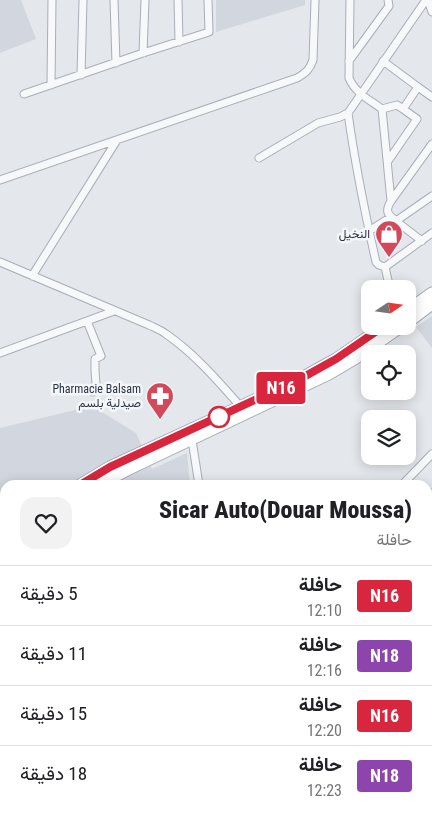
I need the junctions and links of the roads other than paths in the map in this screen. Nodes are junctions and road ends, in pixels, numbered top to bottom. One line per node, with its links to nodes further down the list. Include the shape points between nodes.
1 (52, 0): 18 (street)
2 (83, 0): 17 (street)
3 (114, 0): 16 (street)
4 (144, 0): 13 (street)
5 (178, 0): 12 (street)
6 (208, 0): 12 (street, via 209,32)
7 (315, 0): 26 (street, via 313,60 305,73)
8 (350, 0): 14 (street)
9 (388, 0): 14 (street, via 388,6)
10 (427, 0): 11 (street); 15 (street)
11 (432, 12)
12 (179, 42): 13 (street)
13 (143, 53): 16 (street)
14 (349, 61): 21 (street, via 349,78)
15 (383, 61): 19 (street); 21 (street)
16 (116, 63): 17 (street)
17 (81, 75): 18 (street)
18 (51, 85): 20 (street)
19 (418, 87): 22 (street); 24 (street)
20 (24, 94)
21 (361, 94): 23 (street); 25 (street)
22 (432, 97)
23 (382, 109): 24 (street, via 397,104); 29 (street)
24 (403, 109): 29 (street, via 416,120)
25 (348, 113): 28 (street, via 318,123); 34 (street)
26 (118, 140): 30 (street); 39 (street)
27 (432, 144): 32 (street)
28 (259, 158)
29 (388, 161): 32 (street)
30 (0, 180)
31 (432, 196): 33 (street)
32 (391, 201): 33 (street, via 387,211)
33 (394, 219): 34 (street); 36 (street)
34 (369, 231): 38 (street, via 376,262)
35 (432, 233): 36 (street)
36 (422, 241): 38 (street)
37 (0, 262): 39 (street)
38 (385, 268): 40 (street)
39 (32, 276): 44 (street)
40 (388, 280)
41 (432, 293): 42 (main road)
42 (416, 304)
43 (432, 304): 45 (main road)
44 (114, 311): 46 (street); 51 (street, via 165,333 193,356)
45 (416, 316)
46 (87, 321): 49 (street); 50 (street, via 101,356 95,359 96,384)
47 (371, 335): 51 (main road, via 324,366)
48 (389, 335): 52 (main road, via 329,374)
49 (0, 353)
50 (93, 392)
51 (241, 407): 54 (main road)
52 (192, 440): 55 (main road); 56 (street)
53 (432, 454): 57 (street)
54 (88, 480)
55 (108, 480)
56 (198, 480)
57 (407, 480)

